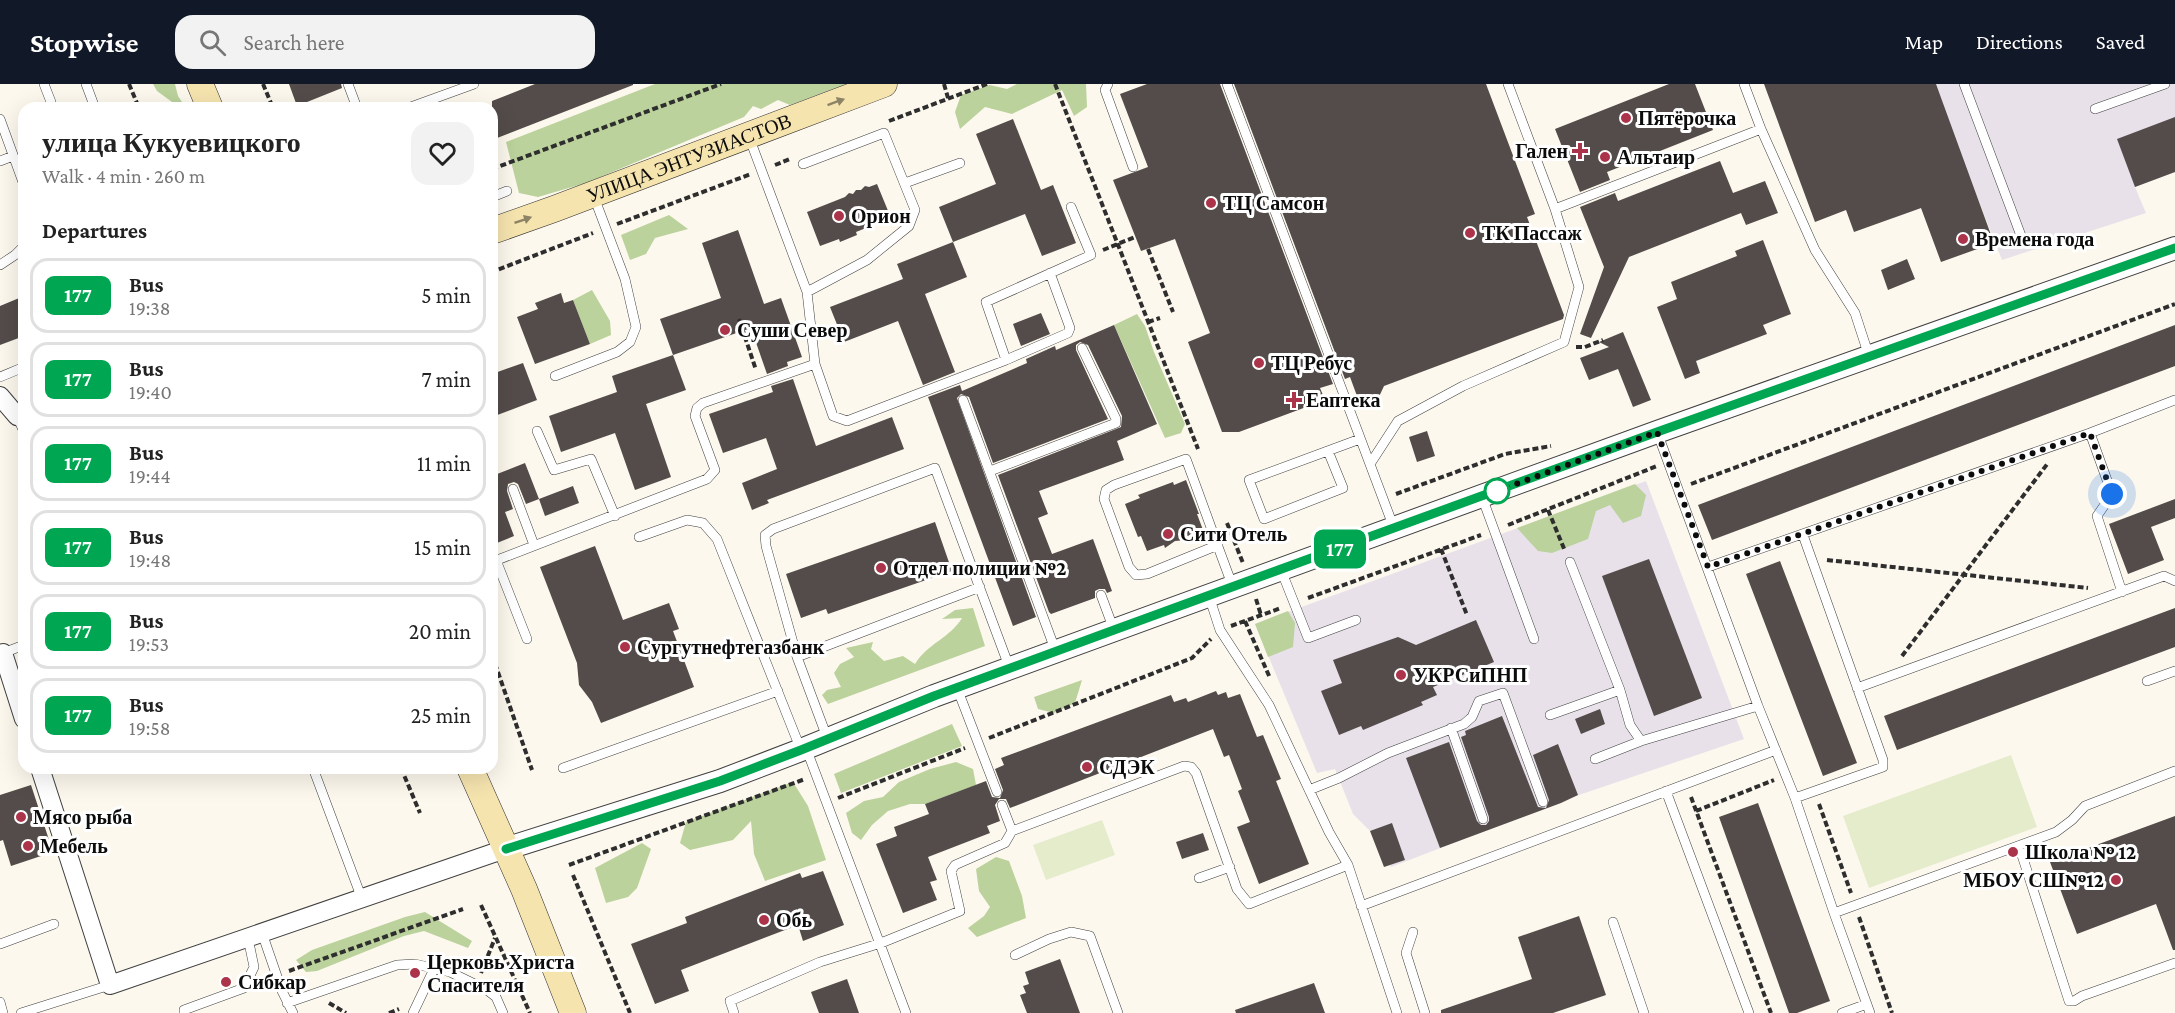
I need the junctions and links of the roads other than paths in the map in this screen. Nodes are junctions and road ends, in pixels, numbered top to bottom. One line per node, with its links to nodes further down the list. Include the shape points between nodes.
1 (44, 84): 13 (lane)
2 (86, 84): 14 (lane)
3 (200, 84): 15 (main road)
4 (348, 84): 16 (lane)
5 (474, 84): 17 (lane)
6 (884, 84): 21 (main road, УЛИЦА ЭНТУЗИАСТОВ, one-way to 6)
7 (1108, 84): 26 (lane, via 1105,90)
8 (1227, 84): 55 (lane)
9 (1744, 84): 20 (lane)
10 (1964, 84): 35 (lane)
11 (2165, 84): 18 (lane)
12 (1510, 85): 33 (lane)
13 (51, 102)
14 (93, 102)
15 (208, 102)
16 (355, 102)
17 (424, 102)
18 (2095, 109)
19 (0, 119): 22 (lane)
20 (1761, 129): 33 (lane); 42 (lane, via 1815,250 1855,313)
21 (748, 135): 30 (main road, УЛИЦА ЭНТУЗИАСТОВ); 40 (lane)
22 (13, 156): 23 (lane); 27 (lane)
23 (0, 161)
24 (960, 163): 28 (lane)
25 (803, 164): 28 (lane, via 884,133)
26 (1133, 167)
27 (18, 169)
28 (905, 183): 40 (lane, via 915,210 909,226 867,261)
29 (507, 191): 31 (lane)
30 (593, 194): 34 (main road, УЛИЦА ЭНТУЗИАСТОВ, one-way to 30); 46 (lane, via 625,279 636,327 630,342 617,352)
31 (498, 195)
32 (1071, 207): 39 (lane, via 1091,255)
33 (1555, 209): 57 (lane, via 1579,287 1564,342 1463,386 1398,421)
34 (498, 229)
35 (2023, 241)
36 (2175, 248): 42 (street)
37 (18, 252): 38 (lane)
38 (0, 264)
39 (1050, 273): 43 (lane, via 1070,328 1068,333); 43 (lane, via 986,302)
40 (807, 292): 44 (lane)
41 (1082, 348): 58 (lane, via 1116,423)
42 (1870, 357): 53 (street)
43 (1006, 360): 44 (lane, via 847,421 833,416)
44 (815, 364): 61 (lane, via 703,403 695,416 715,470 708,479)
45 (18, 370): 47 (lane)
46 (555, 376)
47 (0, 377)
48 (0, 396): 51 (street)
49 (963, 400): 58 (lane)
50 (2175, 400): 54 (lane)
51 (18, 416)
52 (537, 431): 61 (lane, via 554,470 591,459)
53 (1657, 432): 60 (street); 69 (lane)
54 (2090, 433): 63 (lane); 75 (lane, via 2112,494 2097,516)
55 (1360, 439): 56 (lane); 57 (lane)
56 (1328, 451): 56 (lane, via 1249,480 1264,519 1343,488)
57 (1370, 464): 62 (lane)
58 (990, 471): 84 (lane)
59 (513, 489): 65 (lane)
60 (1482, 497): 62 (street); 81 (lane)
61 (615, 516): 65 (lane)
62 (1394, 529): 71 (street)
63 (1803, 535): 69 (lane); 90 (lane)
64 (639, 537): 91 (lane, via 687,520 703,523 717,539)
65 (534, 545): 67 (lane)
66 (1218, 545): 66 (lane, via 1136,575 1129,567 1104,499 1106,490 1186,459); 73 (lane)
67 (498, 559)
68 (1570, 562): 92 (lane)
69 (1708, 567): 94 (lane)
70 (498, 570): 80 (lane)
71 (1281, 570): 73 (street); 78 (lane, via 1308,638)
72 (2175, 581): 75 (lane, via 2164,576)
73 (1242, 585): 77 (street)
74 (980, 587): 85 (lane); 85 (lane, via 935,468 773,529 765,536 766,546); 86 (lane)
75 (2122, 592): 90 (lane)
76 (1101, 595): 79 (lane)
77 (1209, 596): 79 (street); 107 (lane, via 1220,630 1269,705)
78 (1356, 620)
79 (1114, 630): 84 (street)
80 (527, 639)
81 (1534, 639)
82 (18, 646): 83 (lane)
83 (2, 650): 93 (street)
84 (1056, 652): 86 (street)
85 (797, 657): 97 (lane)
86 (1010, 669): 89 (street)
87 (2175, 671): 88 (lane)
88 (2146, 681)
89 (957, 688): 97 (street); 109 (lane)
90 (1857, 688): 110 (lane, via 1883,767)
91 (778, 690): 99 (lane); 102 (lane)
92 (1620, 690): 95 (lane); 98 (lane, via 1630,725)
93 (18, 700)
94 (1758, 705): 98 (lane); 100 (lane)
95 (1550, 715)
96 (1451, 728): 107 (lane); 111 (lane, via 1472,717 1479,701 1503,693); 113 (lane)
97 (828, 740): 99 (street)
98 (1641, 741): 101 (lane)
99 (804, 749): 116 (street, via 665,800); 127 (lane)
100 (1776, 750): 108 (lane); 110 (lane)
101 (1596, 759)
102 (563, 768)
103 (2175, 771): 115 (lane, via 2085,806 2056,832)
104 (42, 774): 132 (street)
105 (315, 774): 120 (lane)
106 (473, 774): 116 (main road)
107 (1309, 790): 117 (lane)
108 (1666, 791): 121 (lane); 149 (lane)
109 (997, 792)
110 (1796, 798): 122 (lane)
111 (1543, 802)
112 (1002, 806): 114 (lane)
113 (1483, 819)
114 (1012, 831): 118 (lane, via 1184,766 1191,767); 127 (lane, via 1005,843 963,860 951,871 960,911)
115 (2019, 846): 122 (lane); 130 (lane, via 2069,1001)
116 (506, 849): 120 (street); 142 (main road)
117 (1348, 865): 118 (lane, via 1249,904 1237,889); 121 (lane)
118 (1230, 867): 119 (lane)
119 (1199, 878)
120 (362, 898): 126 (street)
121 (1361, 906): 146 (lane)
122 (1834, 914): 135 (lane)
123 (1613, 922): 148 (lane)
124 (54, 924): 128 (lane)
125 (1413, 932): 147 (lane, via 1406,953)
126 (255, 935): 132 (street); 134 (lane); 136 (lane, via 254,967 244,988)
127 (881, 943): 143 (lane, via 820,962 730,1001); 144 (lane)
128 (0, 944)
129 (1015, 955): 145 (lane, via 1071,932 1090,936)
130 (2175, 963)
131 (435, 967): 134 (lane, via 397,965); 140 (lane); 141 (lane, via 496,997)
132 (110, 985): 138 (lane)
133 (0, 1002): 137 (lane)
134 (288, 1003): 139 (lane)
135 (1868, 1008): 150 (lane)
136 (181, 1012)
137 (3, 1013)
138 (21, 1013)
139 (293, 1013)
140 (413, 1013)
141 (503, 1013)
142 (573, 1013)
143 (734, 1013)
144 (906, 1013)
145 (1118, 1013)
146 (1397, 1013)
147 (1425, 1013)
148 (1644, 1013)
149 (1749, 1013)
150 (1842, 1013)

